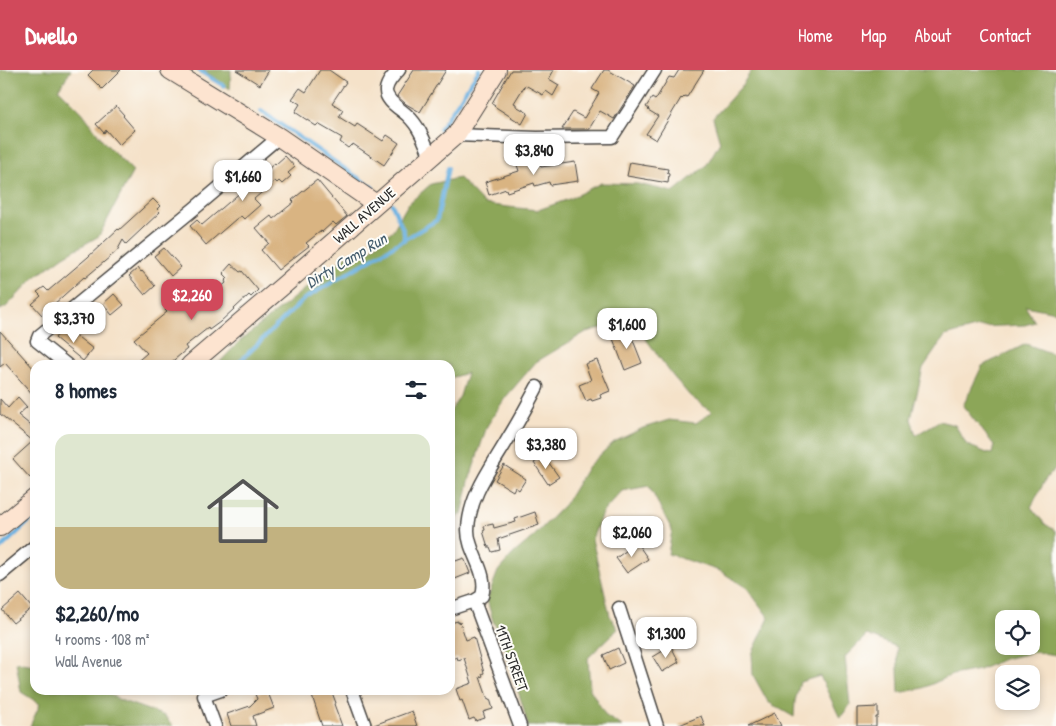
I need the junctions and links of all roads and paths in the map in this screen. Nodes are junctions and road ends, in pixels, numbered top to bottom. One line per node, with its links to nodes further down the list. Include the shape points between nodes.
1 (170, 70): 6 (street)
2 (399, 70): 7 (street, via 389,82 386,92 414,122)
3 (498, 70): 5 (street, WALL AVENUE)
4 (655, 70): 5 (street, via 612,137)
5 (456, 135): 7 (street, WALL AVENUE)
6 (279, 136): 8 (street); 9 (street, via 39,336 37,341)
7 (430, 157): 8 (street, WALL AVENUE)
8 (376, 204): 10 (street, WALL AVENUE)
9 (61, 360)
10 (196, 360)
11 (537, 387): 16 (street, via 482,481 470,510 468,532 484,587 482,596)
12 (30, 502): 13 (street)
13 (0, 527)
14 (30, 550): 15 (street)
15 (0, 575)
16 (474, 601): 17 (street); 23 (street, 11TH STREET)
17 (455, 607)
18 (619, 608): 24 (street)
19 (207, 695): 21 (street, via 204,696)
20 (354, 695): 22 (street)
21 (215, 726)
22 (365, 726)
23 (520, 726)
24 (657, 726)

